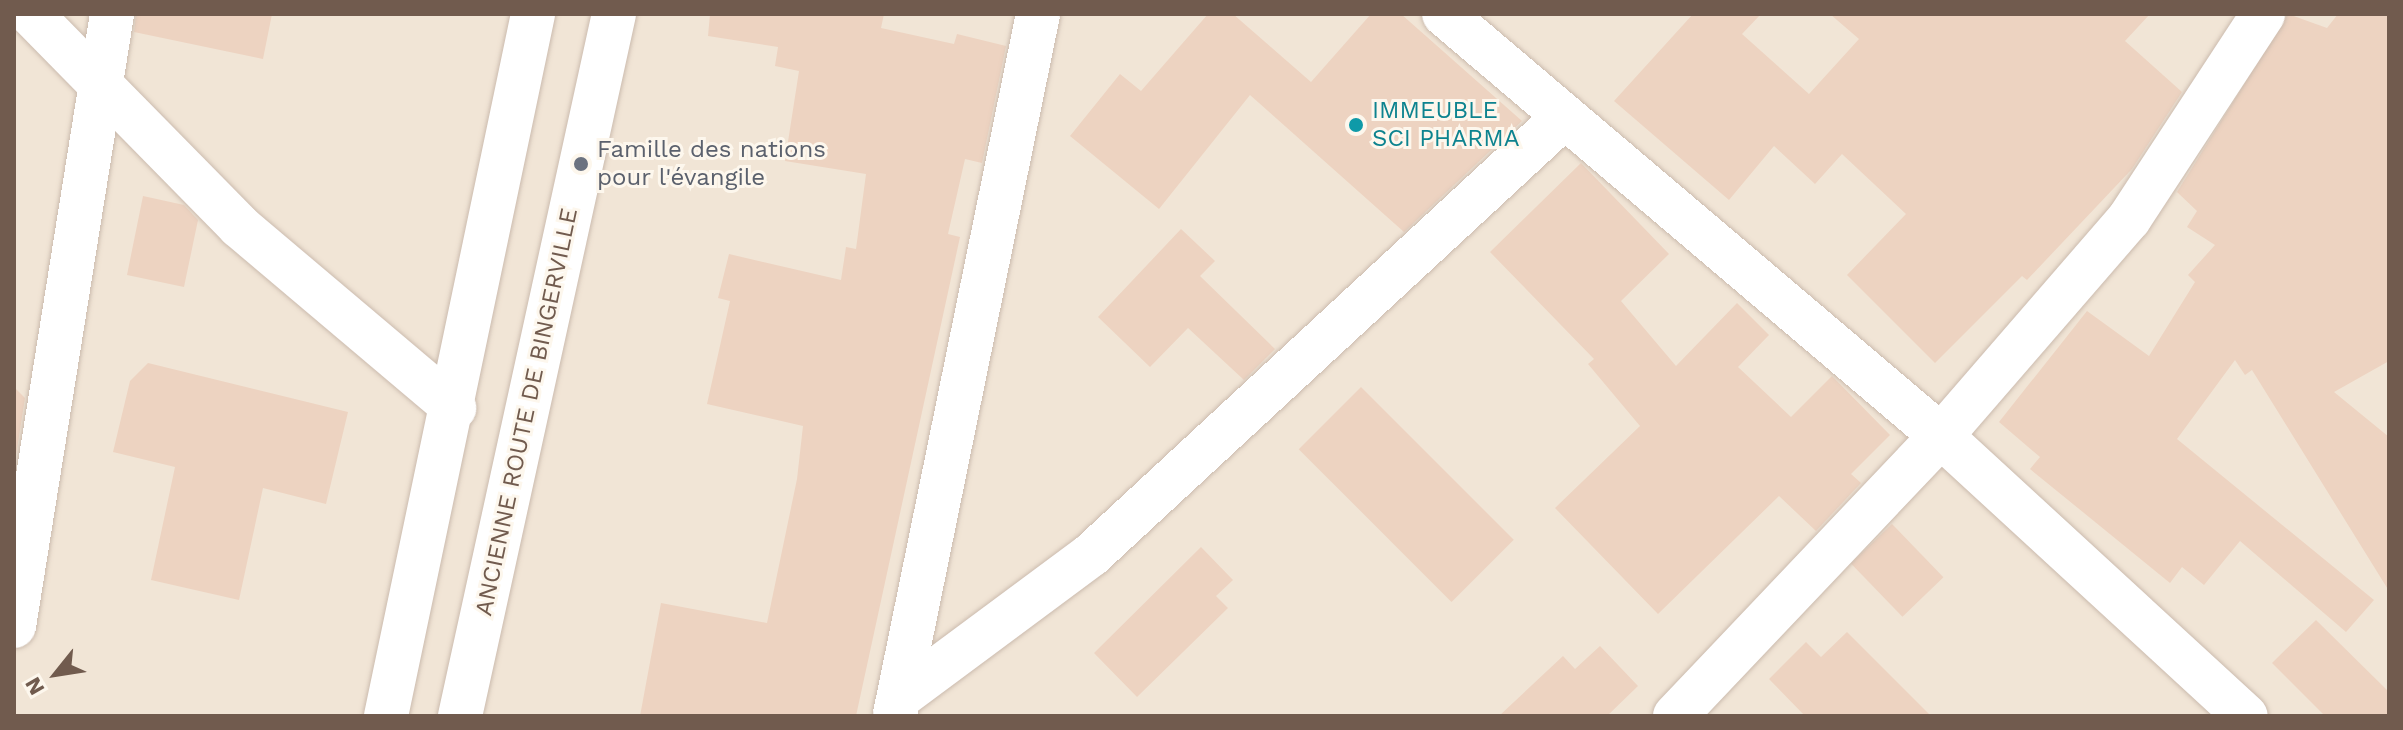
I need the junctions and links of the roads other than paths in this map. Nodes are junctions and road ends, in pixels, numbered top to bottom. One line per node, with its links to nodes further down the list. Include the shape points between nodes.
1 (31, 14): 8 (street)
2 (112, 14): 8 (street)
3 (533, 14): 10 (street)
4 (614, 14): 15 (street, ANCIENNE ROUTE DE BINGERVILLE)
5 (1038, 14): 13 (street, via 920,566)
6 (1444, 14): 9 (street)
7 (2263, 14): 11 (street, via 2129,219)
8 (96, 83): 10 (street, via 239,226); 12 (street)
9 (1563, 118): 11 (street); 13 (street, via 1091,555)
10 (454, 408): 14 (street)
11 (1941, 436): 16 (street); 17 (street)
12 (17, 596)
13 (898, 706)
14 (386, 716)
15 (460, 716)
16 (1675, 716)
17 (2246, 716)

